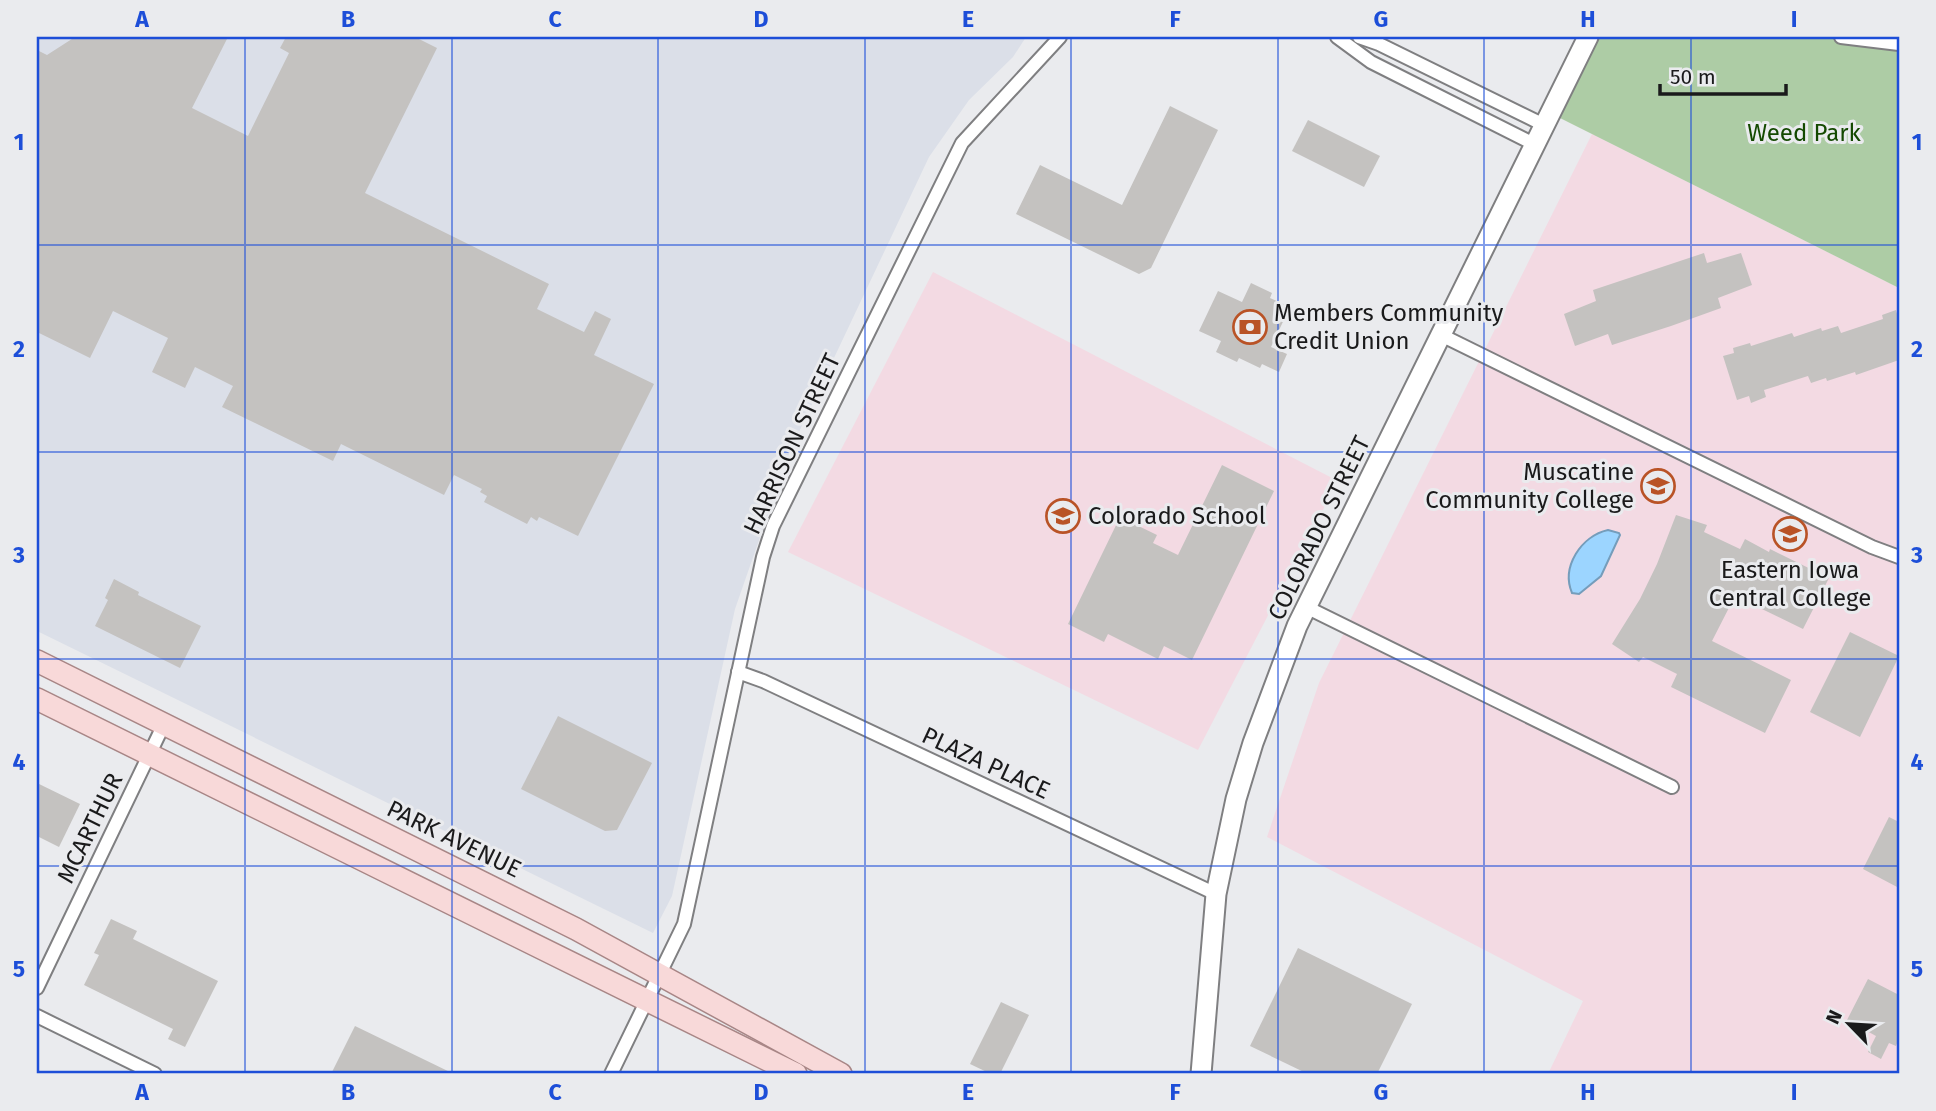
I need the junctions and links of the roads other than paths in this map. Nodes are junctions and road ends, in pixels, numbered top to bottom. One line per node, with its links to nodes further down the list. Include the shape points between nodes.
1 (1060, 37): 13 (street, HARRISON STREET, via 962,143 773,526)
2 (1338, 37): 8 (street, via 1371,62)
3 (1359, 37): 7 (street)
4 (1588, 37): 7 (street, COLORADO STREET)
5 (1841, 37): 6 (street)
6 (1899, 44)
7 (1544, 125): 8 (street, COLORADO STREET)
8 (1534, 144): 9 (street, COLORADO STREET)
9 (1440, 334): 10 (street); 11 (street, COLORADO STREET)
10 (1899, 558)
11 (1307, 607): 17 (street); 18 (street, COLORADO STREET, via 1253,743)
12 (37, 661): 15 (main road, PARK AVENUE)
13 (738, 671): 18 (street, PLAZA PLACE); 19 (street, HARRISON STREET, via 684,924)
14 (37, 699): 16 (main road)
15 (164, 724): 16 (street, MCARTHUR); 19 (main road, PARK AVENUE)
16 (149, 754): 20 (street, MCARTHUR); 21 (main road)
17 (1672, 787)
18 (1216, 894): 27 (street, COLORADO STREET)
19 (660, 973): 21 (street, HARRISON STREET); 26 (main road, PARK AVENUE)
20 (37, 988)
21 (647, 1000): 24 (street, HARRISON STREET); 25 (main road)
22 (37, 1016): 23 (street)
23 (155, 1074)
24 (611, 1074)
25 (796, 1074)
26 (841, 1074)
27 (1201, 1074)

